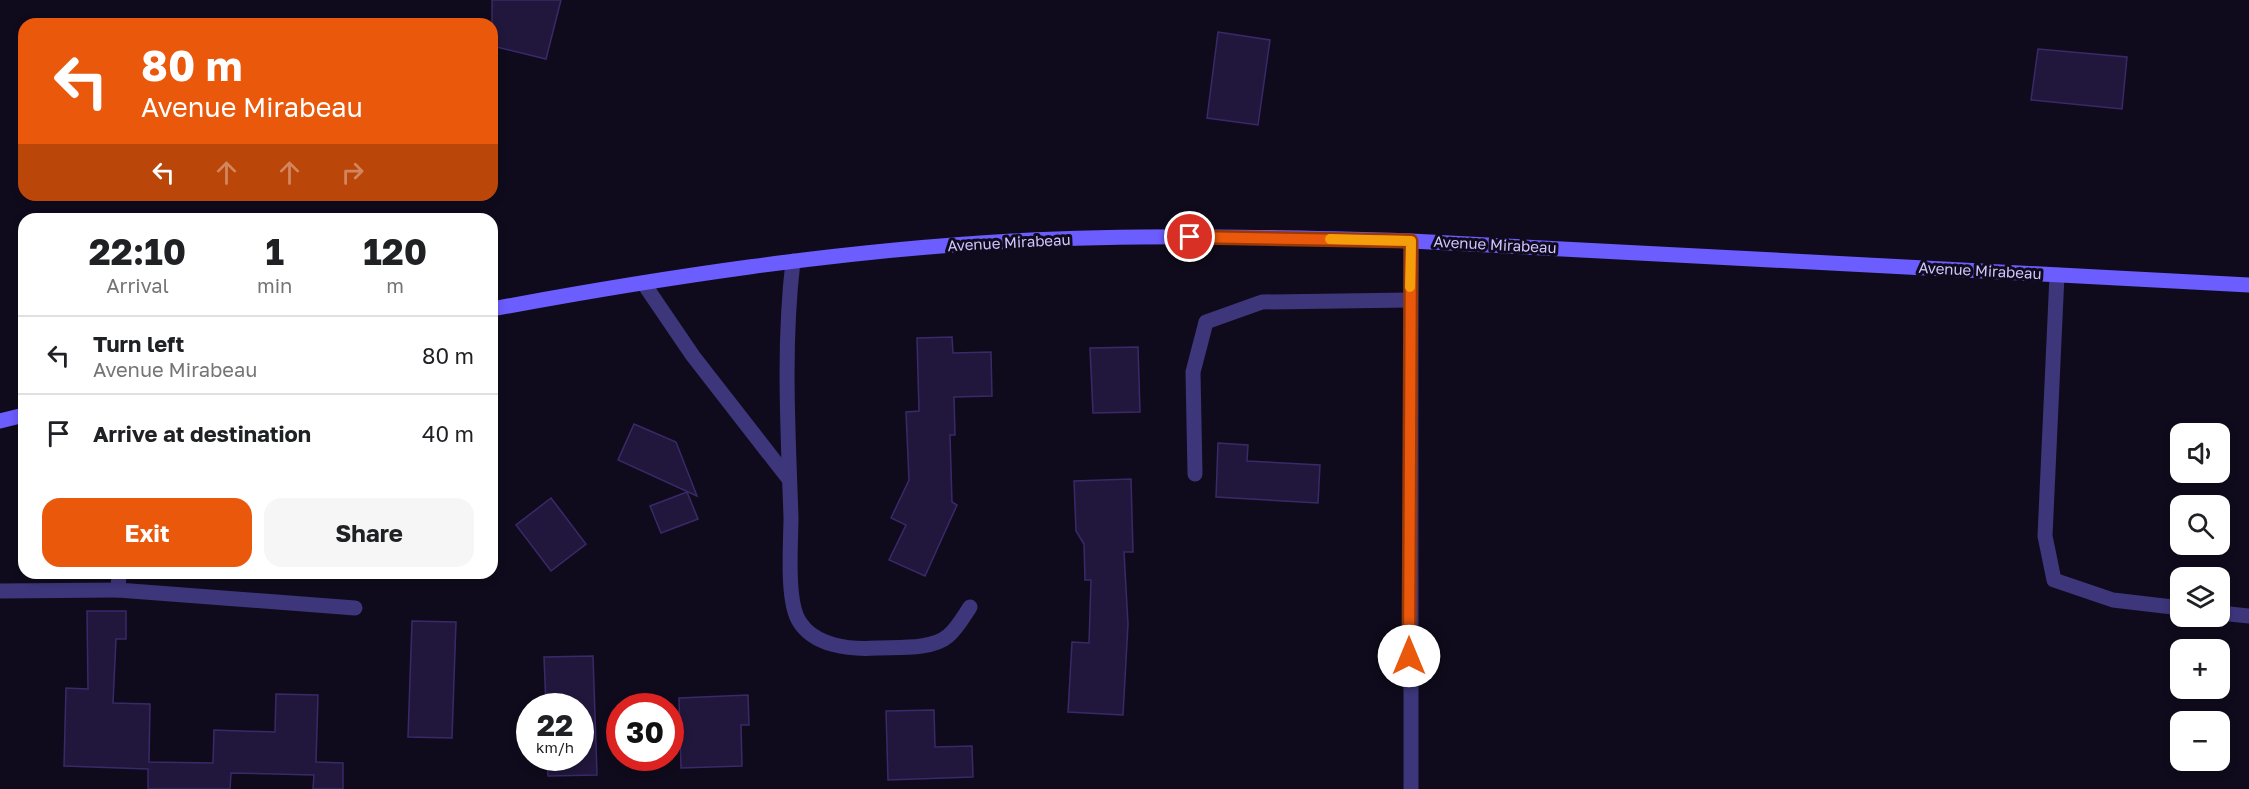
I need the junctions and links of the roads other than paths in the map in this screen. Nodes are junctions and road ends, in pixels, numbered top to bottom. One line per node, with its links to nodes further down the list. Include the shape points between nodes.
1 (1411, 241): 2 (main road, Avenue Mirabeau, via 1092,238); 3 (main road, Avenue Mirabeau); 6 (street)
2 (793, 261): 4 (main road, Avenue Mirabeau); 11 (street, via 786,317)
3 (2057, 275): 5 (main road, Avenue Mirabeau); 16 (street, via 2045,536 2054,580 2113,600)
4 (644, 284): 7 (main road, Avenue Mirabeau); 11 (street, via 693,356)
5 (2249, 285)
6 (1410, 300): 10 (street, via 1262,302 1206,322 1193,372); 20 (street)
7 (498, 308)
8 (18, 416): 9 (main road)
9 (0, 421)
10 (1195, 474)
11 (788, 478): 15 (street, via 791,591 798,621 814,635 838,648 928,644 947,637)
12 (118, 579): 13 (street)
13 (118, 590): 14 (street); 17 (street)
14 (0, 591)
15 (970, 607)
16 (2170, 607)
17 (355, 608)
18 (2230, 614): 19 (street)
19 (2249, 616)
20 (1411, 789)

